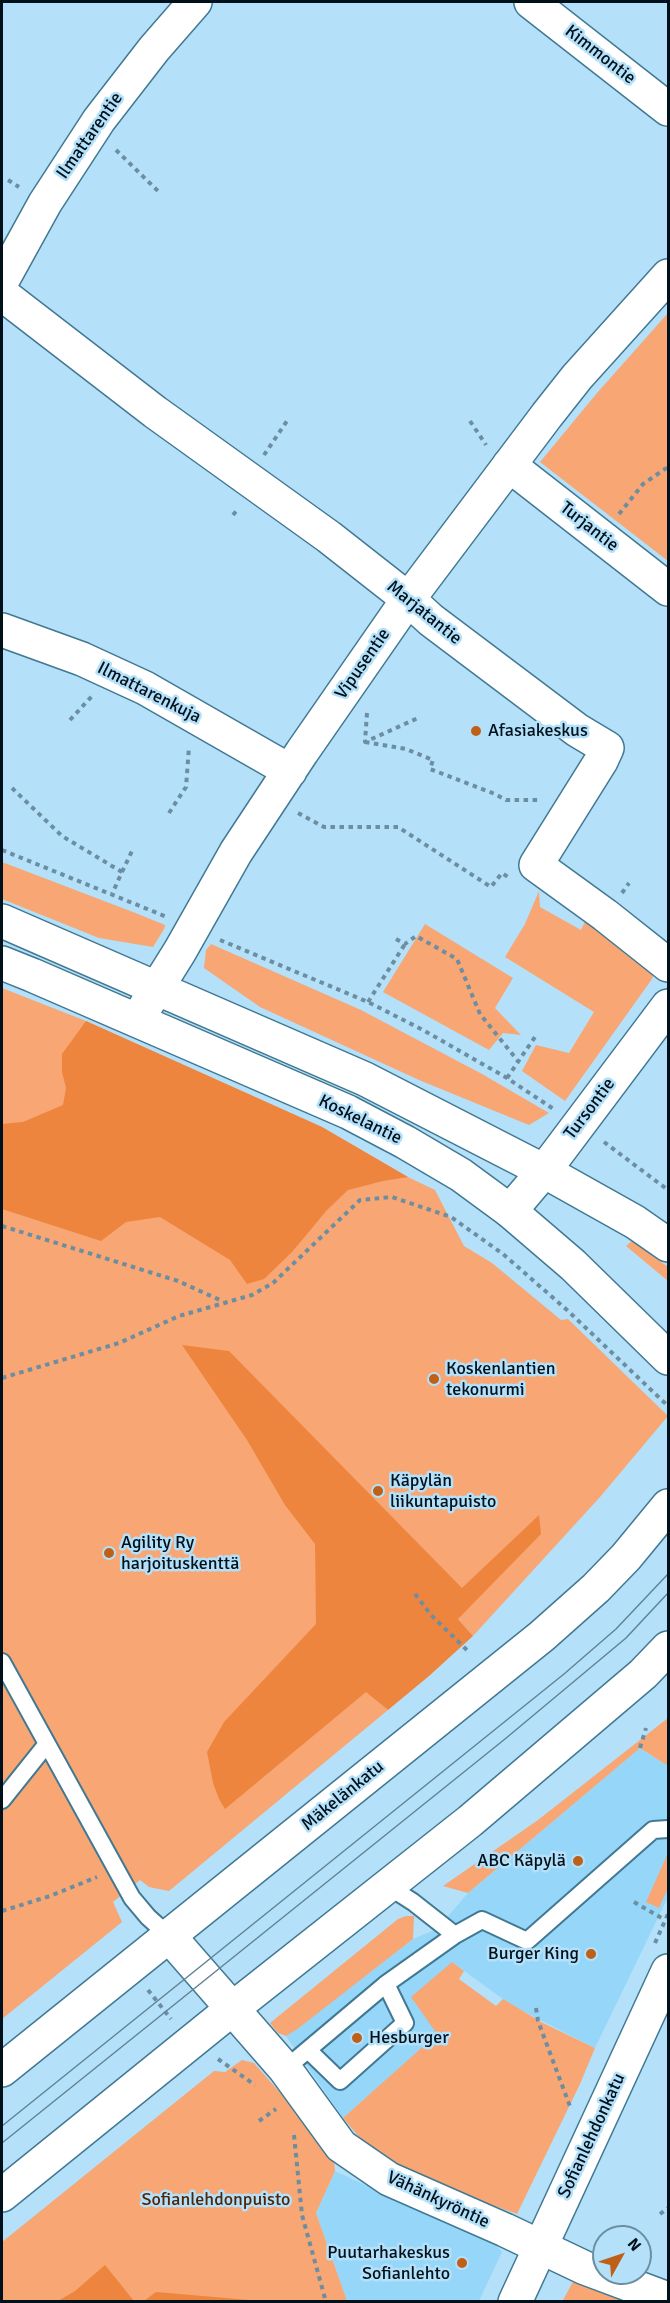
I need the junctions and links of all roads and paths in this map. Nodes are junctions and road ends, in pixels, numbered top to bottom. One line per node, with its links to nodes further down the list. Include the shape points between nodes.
1 (195, 2): 7 (street, Ilmattarentie, via 99,120 45,203)
2 (531, 2): 3 (street, Kimmontie)
3 (669, 109)
4 (110, 143): 5 (path)
5 (161, 194)
6 (669, 276): 11 (street, Vipusentie, via 577,377)
7 (2, 281)
8 (2, 294): 13 (street, Marjatantie)
9 (287, 421): 13 (path)
10 (470, 421): 11 (path)
11 (498, 455): 15 (street, Turjantie); 16 (street, Vipusentie)
12 (668, 468): 14 (path, via 643,484)
13 (248, 478): 16 (street, Marjatantie)
14 (615, 519)
15 (669, 589)
16 (408, 598): 24 (street, Vipusentie); 39 (street, Marjatantie, via 431,620 577,730 607,748 536,865)
17 (2, 630): 22 (street, Ilmattarenkuja, via 82,659)
18 (92, 696): 21 (path)
19 (368, 706): 23 (path)
20 (418, 718): 23 (path)
21 (70, 720)
22 (203, 720): 24 (street, Ilmattarenkuja); 28 (path, via 189,747 186,787)
23 (365, 742): 26 (path, via 406,749 433,760 430,769 506,800 543,800)
24 (290, 771): 35 (street, Vipusentie, via 236,852)
25 (12, 788): 31 (path, via 62,836)
26 (547, 793)
27 (290, 808): 32 (path, via 324,827 398,827 491,887 502,873)
28 (169, 813)
29 (2, 850): 33 (path)
30 (132, 851): 31 (path)
31 (122, 872): 33 (path)
32 (517, 882)
33 (112, 894): 35 (path)
34 (2, 921): 40 (street, Koskelantie)
35 (194, 927): 40 (street, Vipusentie); 41 (path)
36 (396, 939): 37 (path)
37 (405, 944): 41 (path); 45 (path, via 416,936 457,959 480,1014)
38 (2, 963): 43 (street, Koskelantie)
39 (669, 965)
40 (157, 988): 43 (street, Vipusentie); 48 (street, Koskelantie, via 365,1079)
41 (368, 1002): 46 (path)
42 (669, 1006): 47 (street, Tursontie)
43 (137, 1020): 50 (street, Koskelantie, via 348,1112 461,1175)
44 (537, 1034): 45 (path)
45 (518, 1061): 46 (path)
46 (507, 1078): 47 (path)
47 (568, 1119): 48 (street, Tursontie); 49 (path)
48 (544, 1171): 50 (street, Tursontie); 52 (street, Koskelantie)
49 (669, 1190)
50 (510, 1211): 54 (street, Koskelantie, via 573,1265)
51 (2, 1226): 53 (path, via 178,1281)
52 (669, 1245)
53 (222, 1302): 55 (path, via 119,1343); 56 (path, via 252,1295 273,1283 360,1200 392,1197 451,1217 503,1254)
54 (669, 1358)
55 (2, 1378)
56 (669, 1406)
57 (669, 1506): 74 (street, Mäkelänkatu, via 596,1588 542,1636)
58 (415, 1594): 60 (path, via 430,1615)
59 (669, 1648): 62 (street)
60 (470, 1653)
61 (2, 1662): 64 (lane)
62 (656, 1668): 69 (street)
63 (645, 1728): 65 (path)
64 (46, 1745): 66 (lane); 68 (lane)
65 (640, 1748)
66 (2, 1800)
67 (669, 1829): 73 (lane, via 653,1830 527,1941 482,1920)
68 (115, 1869): 71 (path); 74 (lane, via 132,1898)
69 (388, 1886): 73 (lane); 78 (street)
70 (634, 1902): 72 (path)
71 (2, 1911)
72 (666, 1920)
73 (455, 1935): 77 (lane)
74 (169, 1936): 75 (street, Mäkelänkatu); 78 (street, Vähänkyröntie)
75 (130, 1967): 80 (path); 82 (street, Mäkelänkatu)
76 (669, 1971): 93 (street, Sofianlehdonkatu)
77 (386, 1984): 81 (lane); 81 (lane, via 405,2023 340,2081)
78 (232, 2008): 80 (street); 81 (street, Vähänkyröntie)
79 (536, 2008): 87 (path)
80 (204, 2052): 83 (path); 90 (street)
81 (296, 2060): 93 (street, Vähänkyröntie, via 341,2146 389,2179)
82 (2, 2070)
83 (261, 2091)
84 (268, 2100): 85 (path)
85 (276, 2109): 86 (path); 88 (path)
86 (282, 2116)
87 (574, 2116)
88 (260, 2121)
89 (293, 2130): 95 (path, via 302,2215)
90 (2, 2195)
91 (669, 2208): 92 (path)
92 (660, 2214)
93 (540, 2247): 94 (street, Vähänkyröntie); 96 (street, Sofianlehdonkatu)
94 (669, 2299)
95 (326, 2301)
96 (515, 2301)

